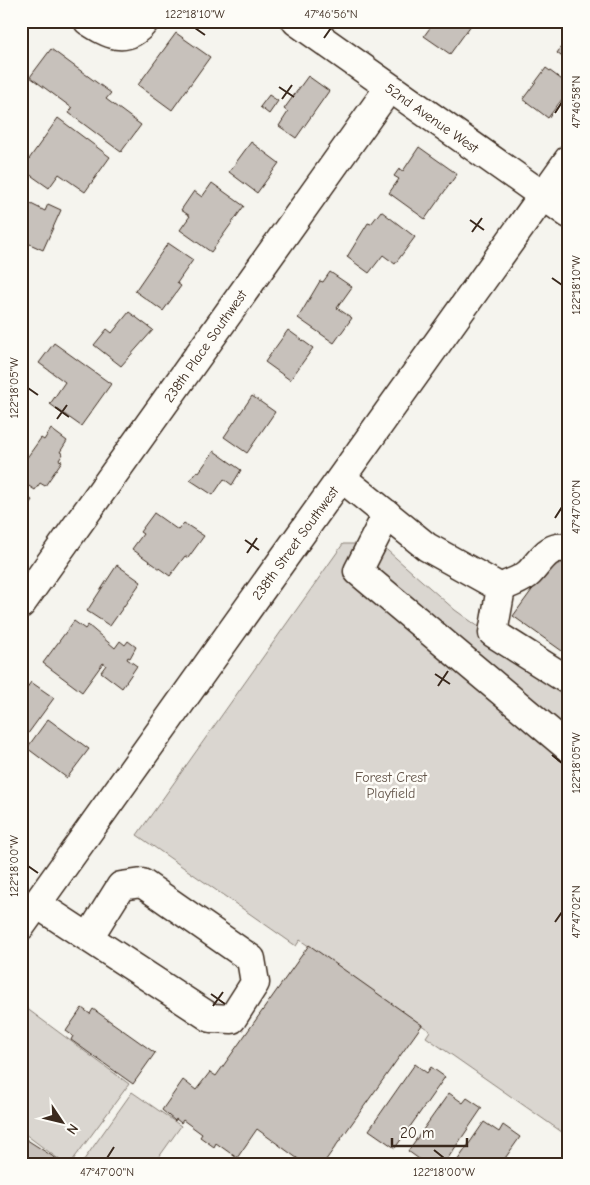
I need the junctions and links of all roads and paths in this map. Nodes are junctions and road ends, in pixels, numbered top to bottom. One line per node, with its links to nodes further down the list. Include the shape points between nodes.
1 (88, 21): 2 (street, via 110,35 126,34 140,27)
2 (144, 21)
3 (296, 21): 4 (street, 52nd Avenue West)
4 (389, 88): 6 (street, 52nd Avenue West); 12 (street, 238th Place Southwest)
5 (569, 159): 6 (street, 238th Street Southwest)
6 (543, 196): 7 (street, 52nd Avenue West); 8 (street, 238th Street Southwest)
7 (569, 214)
8 (342, 478): 9 (street); 15 (street, 238th Street Southwest)
9 (387, 514): 11 (street, via 427,547); 14 (street, via 358,571)
10 (569, 550): 11 (street, via 561,547 546,552 527,575)
11 (501, 588): 13 (street, via 493,633)
12 (21, 604)
13 (569, 681)
14 (569, 748)
15 (37, 904): 16 (street, 238th Street Southwest); 17 (street)
16 (21, 926)
17 (88, 937): 17 (street, via 211,1018 232,1019 255,983 251,959 142,884 120,886)

